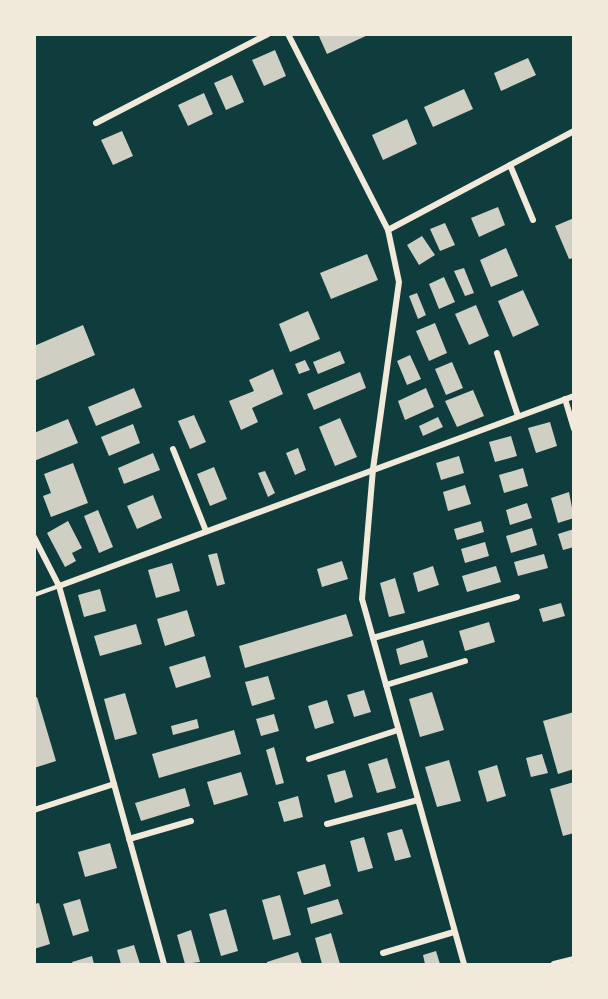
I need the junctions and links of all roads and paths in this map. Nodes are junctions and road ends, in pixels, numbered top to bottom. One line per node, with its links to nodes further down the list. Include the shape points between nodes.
1 (268, 34): 3 (street)
2 (288, 34): 7 (street)
3 (96, 123)
4 (573, 131): 5 (street)
5 (510, 165): 6 (street); 7 (street)
6 (533, 220)
7 (388, 230): 14 (street, via 399,282)
8 (497, 353): 11 (street)
9 (573, 396): 10 (street)
10 (565, 399): 11 (street); 12 (street)
11 (518, 416): 14 (street)
12 (573, 429)
13 (173, 449): 15 (street)
14 (373, 469): 15 (street); 20 (street, via 362,599)
15 (206, 531): 17 (street)
16 (34, 537): 17 (street)
17 (59, 586): 18 (lane); 25 (street)
18 (34, 595)
19 (517, 597): 20 (street)
20 (372, 638): 22 (street)
21 (465, 661): 22 (street)
22 (386, 685): 23 (street)
23 (398, 730): 24 (street); 26 (street)
24 (309, 759)
25 (114, 784): 27 (street); 30 (street)
26 (418, 800): 29 (street); 31 (street)
27 (34, 810)
28 (190, 821): 30 (street)
29 (327, 824)
30 (129, 839): 34 (street)
31 (454, 932): 32 (street); 35 (street)
32 (383, 953)
33 (573, 959): 36 (street)
34 (164, 964)
35 (464, 964)
36 (554, 964)

